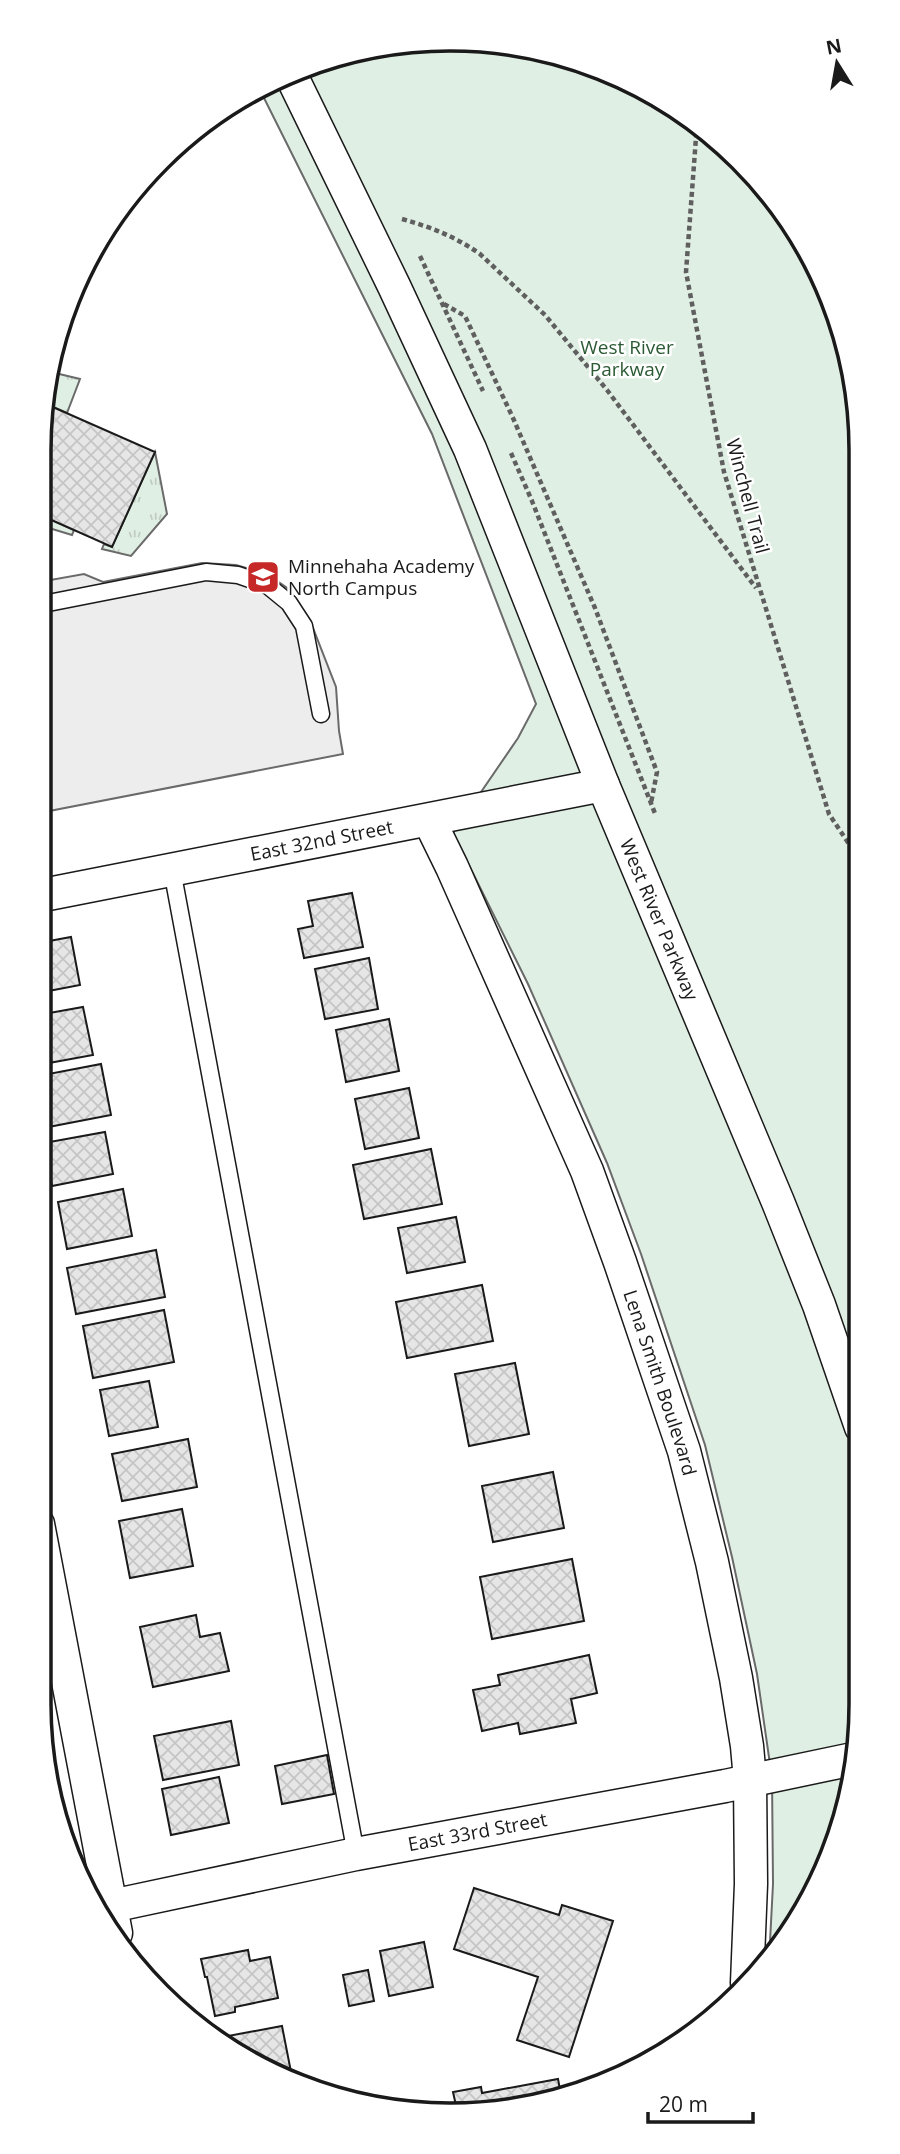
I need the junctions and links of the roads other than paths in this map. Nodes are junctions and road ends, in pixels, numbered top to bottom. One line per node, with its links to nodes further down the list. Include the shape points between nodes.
1 (294, 82): 4 (street, West River Parkway, via 470,449)
2 (51, 602): 3 (lane, via 206,572 238,575 267,585 289,603 304,626)
3 (321, 714)
4 (603, 785): 5 (street, East 32nd Street); 8 (street, West River Parkway, via 778,1202)
5 (429, 820): 6 (street, East 32nd Street); 11 (street, Lena Smith Boulevard, via 587,1171 680,1439 712,1562)
6 (172, 870): 7 (street, East 32nd Street); 12 (lane)
7 (51, 893)
8 (849, 1392)
9 (51, 1595): 13 (street)
10 (845, 1760): 11 (street, East 33rd Street)
11 (750, 1780): 12 (street, East 33rd Street); 15 (street, Lena Smith Boulevard)
12 (356, 1854): 14 (street, East 33rd Street)
13 (110, 1913)
14 (110, 1915)
15 (748, 1970)

